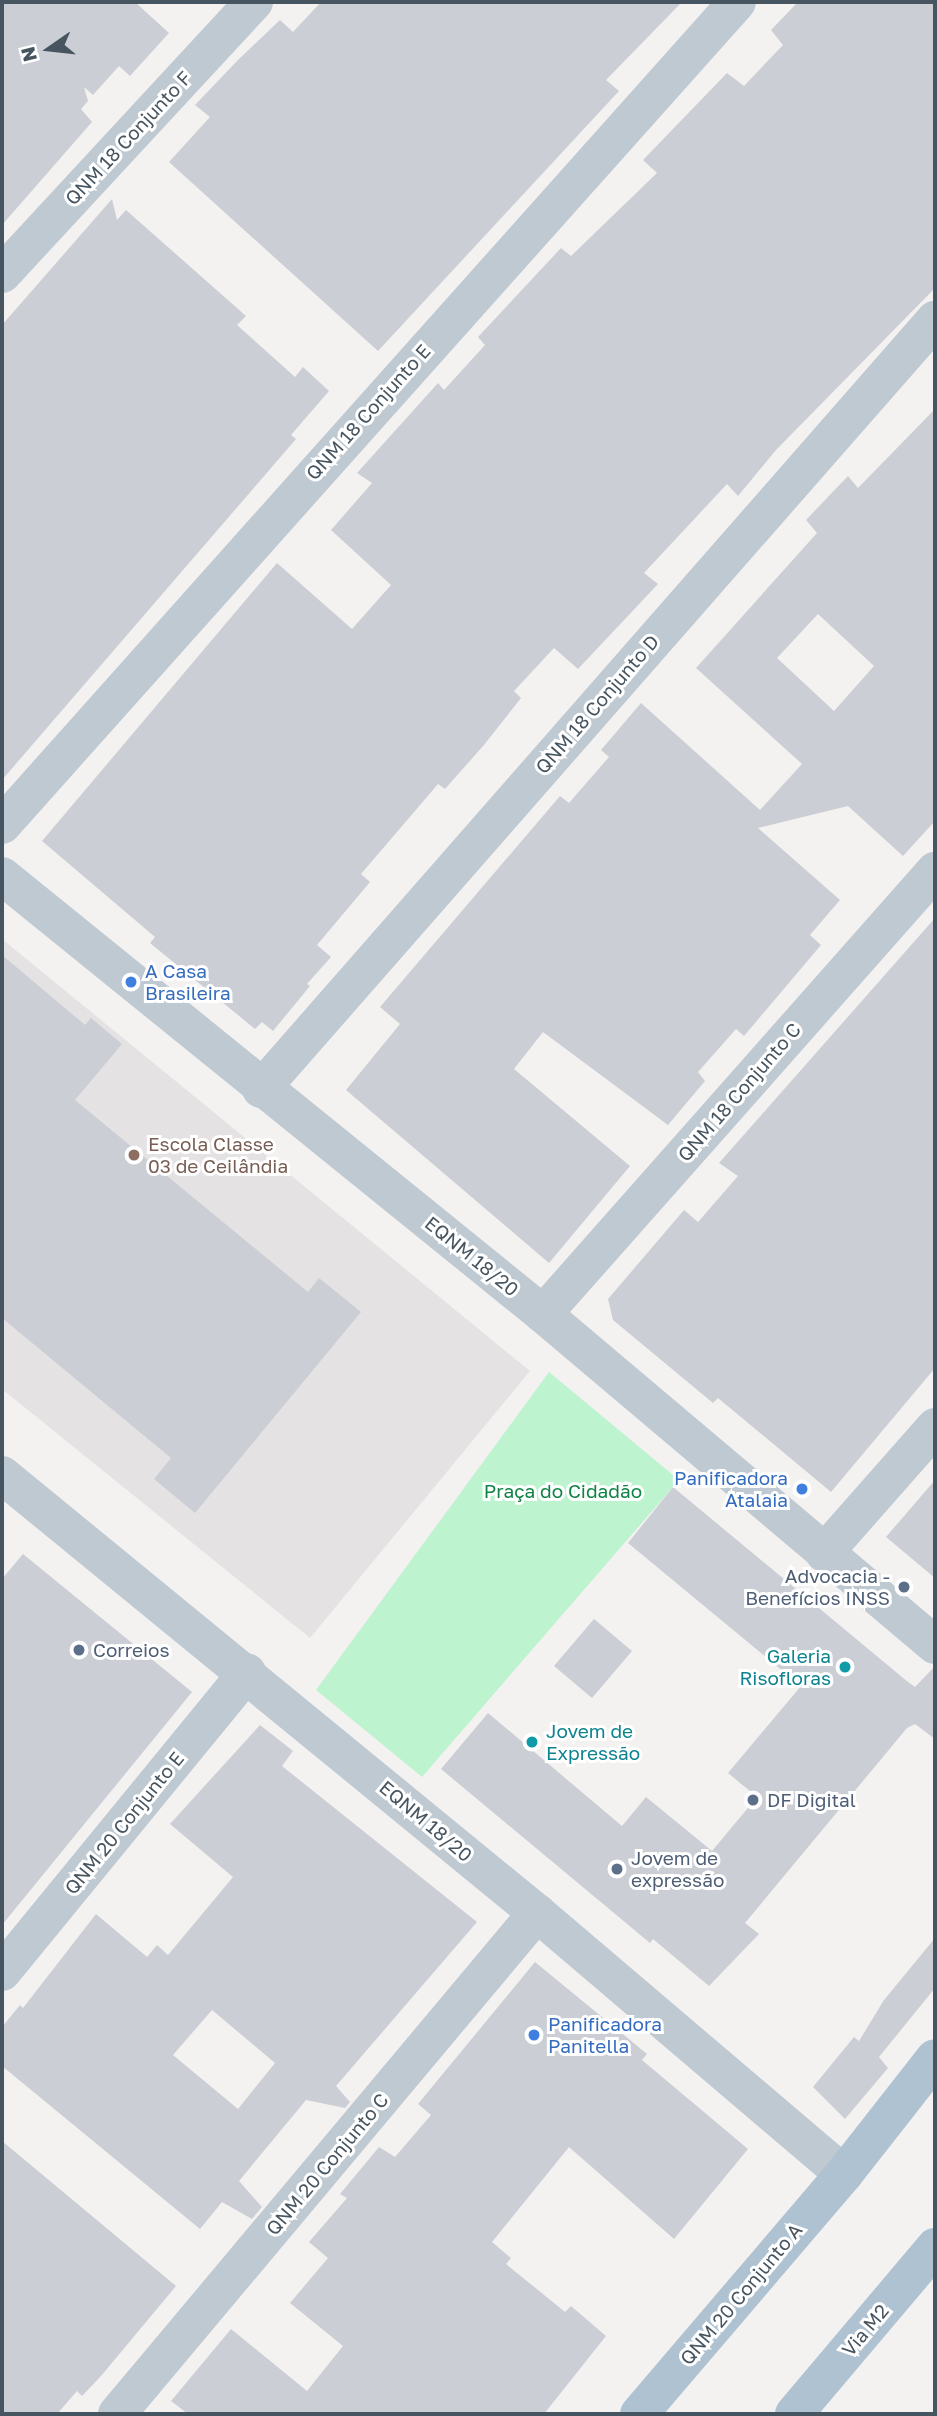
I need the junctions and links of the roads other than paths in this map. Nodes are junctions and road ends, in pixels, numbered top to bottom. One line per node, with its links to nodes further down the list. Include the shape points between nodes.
1 (254, 2): 3 (street, QNM 18 Conjunto F)
2 (737, 2): 5 (street, QNM 18 Conjunto E)
3 (2, 274)
4 (935, 320): 8 (street, QNM 18 Conjunto D)
5 (2, 825)
6 (935, 870): 9 (street, QNM 18 Conjunto C)
7 (2, 876): 8 (street, EQNM 18/20)
8 (261, 1089): 9 (street, EQNM 18/20)
9 (543, 1314): 12 (street, EQNM 18/20)
10 (935, 1427): 12 (street)
11 (2, 1475): 14 (street, EQNM 18/20)
12 (824, 1553): 13 (street, EQNM 18/20)
13 (935, 1645)
14 (247, 1673): 15 (street, EQNM 18/20); 16 (street, QNM 20 Conjunto E)
15 (537, 1913): 18 (street, EQNM 18/20); 21 (street, QNM 20 Conjunto C)
16 (2, 1972)
17 (935, 2058): 18 (main road)
18 (844, 2174): 20 (main road, QNM 20 Conjunto A)
19 (935, 2247): 22 (main road, Via M2)
20 (641, 2413)
21 (117, 2414)
22 (794, 2414)

